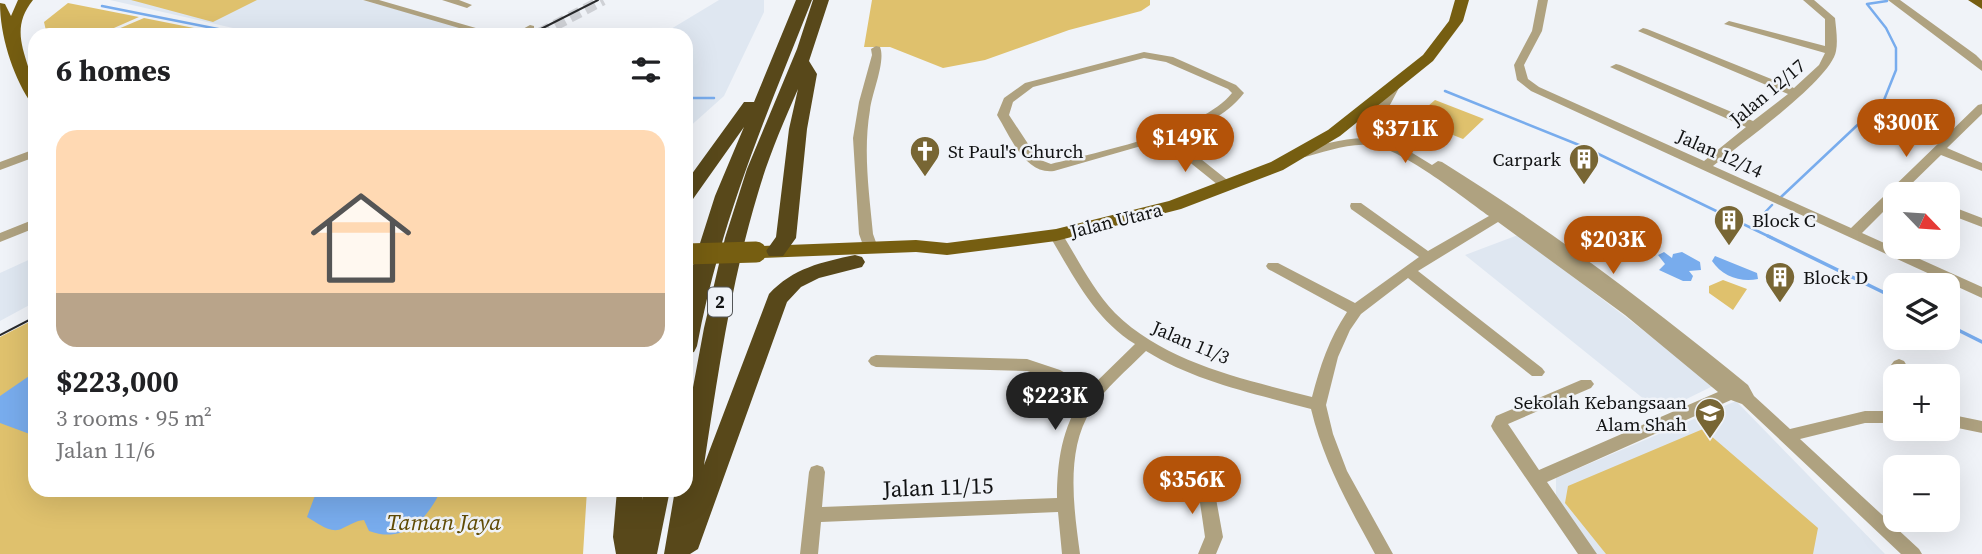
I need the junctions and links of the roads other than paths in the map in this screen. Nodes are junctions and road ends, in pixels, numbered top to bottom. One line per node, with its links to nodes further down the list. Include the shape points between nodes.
1 (26, 0): 18 (main road, via 20,5)
2 (368, 0): 16 (street)
3 (447, 0): 11 (street)
4 (804, 0): 22 (highway, 2)
5 (821, 0): 21 (highway, 2)
6 (1462, 0): 26 (main road, Jalan Utara, via 1444,40)
7 (1543, 0): 35 (street, Jalan 12/14, via 1537,32 1519,65 1523,80)
8 (1808, 0): 20 (street, via 1830,18)
9 (1894, 0): 24 (street)
10 (1975, 0): 12 (main road)
11 (467, 5)
12 (1982, 5)
13 (0, 7): 18 (main road)
14 (0, 22): 18 (main road)
15 (1729, 24): 20 (street)
16 (470, 28)
17 (1643, 31): 27 (street)
18 (12, 36): 25 (main road)
19 (876, 49): 51 (street, via 859,138 866,234)
20 (1831, 51): 27 (street, Jalan 12/17, via 1824,66)
21 (802, 62): 50 (highway, via 809,74 786,238); 70 (highway, 2, via 748,193 723,285)
22 (780, 63): 38 (highway); 57 (highway, 2, via 725,195)
23 (1616, 67): 29 (street)
24 (1982, 68)
25 (28, 83)
26 (1393, 88): 32 (main road, Jalan Utara); 42 (street, via 1377,118 1387,136 1472,186)
27 (1796, 93): 29 (street, Jalan 12/17)
28 (1982, 107): 31 (street)
29 (1754, 126): 35 (street, Jalan 12/17)
30 (1164, 136): 30 (street, via 1046,168 1033,162 1003,108 1029,85 1144,55 1170,59 1238,93 1223,112); 39 (street)
31 (1940, 150): 36 (street); 37 (street)
32 (1300, 154): 39 (main road, Jalan Utara); 42 (street, via 1354,141 1387,145)
33 (28, 156): 34 (street)
34 (0, 166)
35 (1704, 167): 46 (street, Jalan 12/14)
36 (1982, 167)
37 (1906, 182)
38 (693, 185)
39 (1227, 186): 47 (main road, Jalan Utara, via 1130,218)
40 (1883, 205): 46 (street)
41 (1356, 206): 52 (street)
42 (1504, 213): 52 (street); 63 (street, via 1623,293)
43 (1960, 214): 44 (street)
44 (1982, 223)
45 (28, 226): 48 (street)
46 (1853, 234): 56 (street, Jalan 12/14)
47 (1056, 235): 51 (main road, Jalan Utara, via 947,249 932,256); 59 (street, Jalan 11/3, via 1090,292)
48 (0, 238)
49 (693, 254): 50 (main road, bridge)
50 (762, 255): 51 (main road, Jalan Utara); 53 (main road)
51 (863, 255): 82 (highway, via 801,275 777,299)
52 (1428, 257): 55 (street)
53 (693, 263)
54 (1273, 266): 58 (street)
55 (1408, 271): 58 (street); 61 (street)
56 (1982, 293)
57 (693, 310)
58 (1356, 310): 65 (street, via 1330,357)
59 (1143, 345): 64 (street); 65 (street, Jalan 11/3, via 1207,372)
60 (876, 361): 64 (street, via 1027,365 1055,374)
61 (1536, 372)
62 (1586, 384): 72 (street, via 1499,423)
63 (1740, 394): 69 (street); 72 (street)
64 (1094, 396): 77 (street, via 1079,418 1068,459)
65 (1318, 405): 86 (street, via 1339,472)
66 (1883, 417): 69 (street, via 1864,417)
67 (1960, 422): 68 (street)
68 (1982, 426)
69 (1787, 436): 88 (street)
70 (693, 460)
71 (817, 472): 78 (street)
72 (1536, 478): 87 (street)
73 (1205, 482): 85 (street, via 1214,537)
74 (629, 497): 79 (highway, via 625,537)
75 (656, 497): 80 (highway)
76 (687, 497): 81 (highway, 2)
77 (1064, 505): 78 (street, Jalan 11/15); 84 (street)
78 (813, 515): 83 (street)
79 (629, 554)
80 (644, 554)
81 (677, 554)
82 (684, 554)
83 (809, 554)
84 (1071, 554)
85 (1207, 554)
86 (1384, 554)
87 (1588, 554)
88 (1913, 554)

